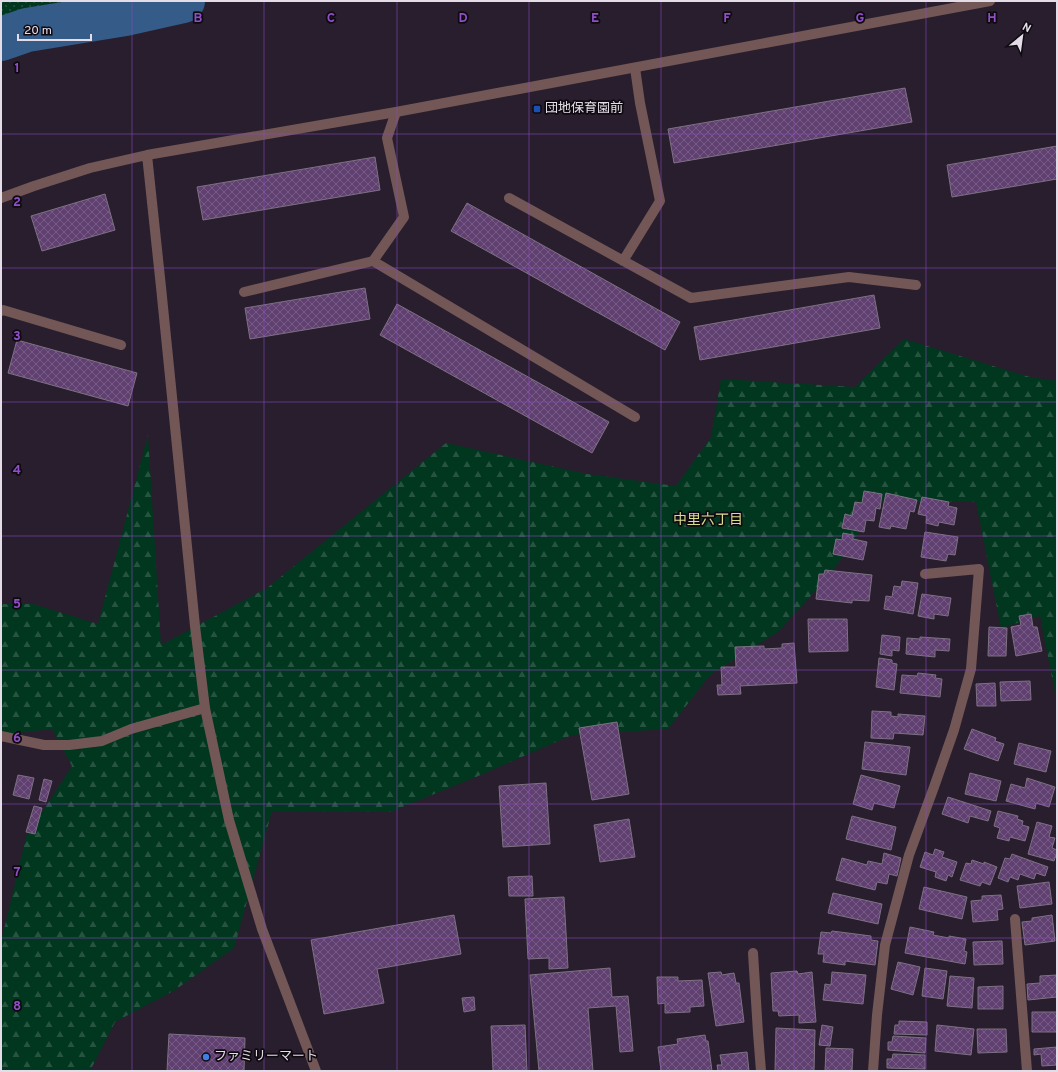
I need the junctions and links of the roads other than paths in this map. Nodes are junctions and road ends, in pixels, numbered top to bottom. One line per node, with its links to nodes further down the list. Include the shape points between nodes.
1 (990, 1): 2 (street)
2 (635, 68): 3 (street); 8 (street, via 660,201)
3 (396, 112): 4 (street); 7 (street, via 387,138 404,217)
4 (147, 155): 5 (street, via 90,168); 15 (street)
5 (1, 198)
6 (509, 198): 8 (street)
7 (373, 261): 10 (street); 13 (street)
8 (623, 261): 9 (street, via 692,298 849,277)
9 (916, 285)
10 (244, 292)
11 (1, 311): 12 (street)
12 (121, 344)
13 (634, 417)
14 (925, 574): 21 (street, via 979,569 972,662 954,730 909,855 884,945)
15 (205, 708): 16 (street, via 131,729 102,741 44,745); 19 (street, via 229,820 262,929)
16 (1, 736)
17 (1015, 919): 22 (street)
18 (753, 953): 20 (street)
19 (316, 1071)
20 (761, 1071)
21 (873, 1071)
22 (1027, 1071)

